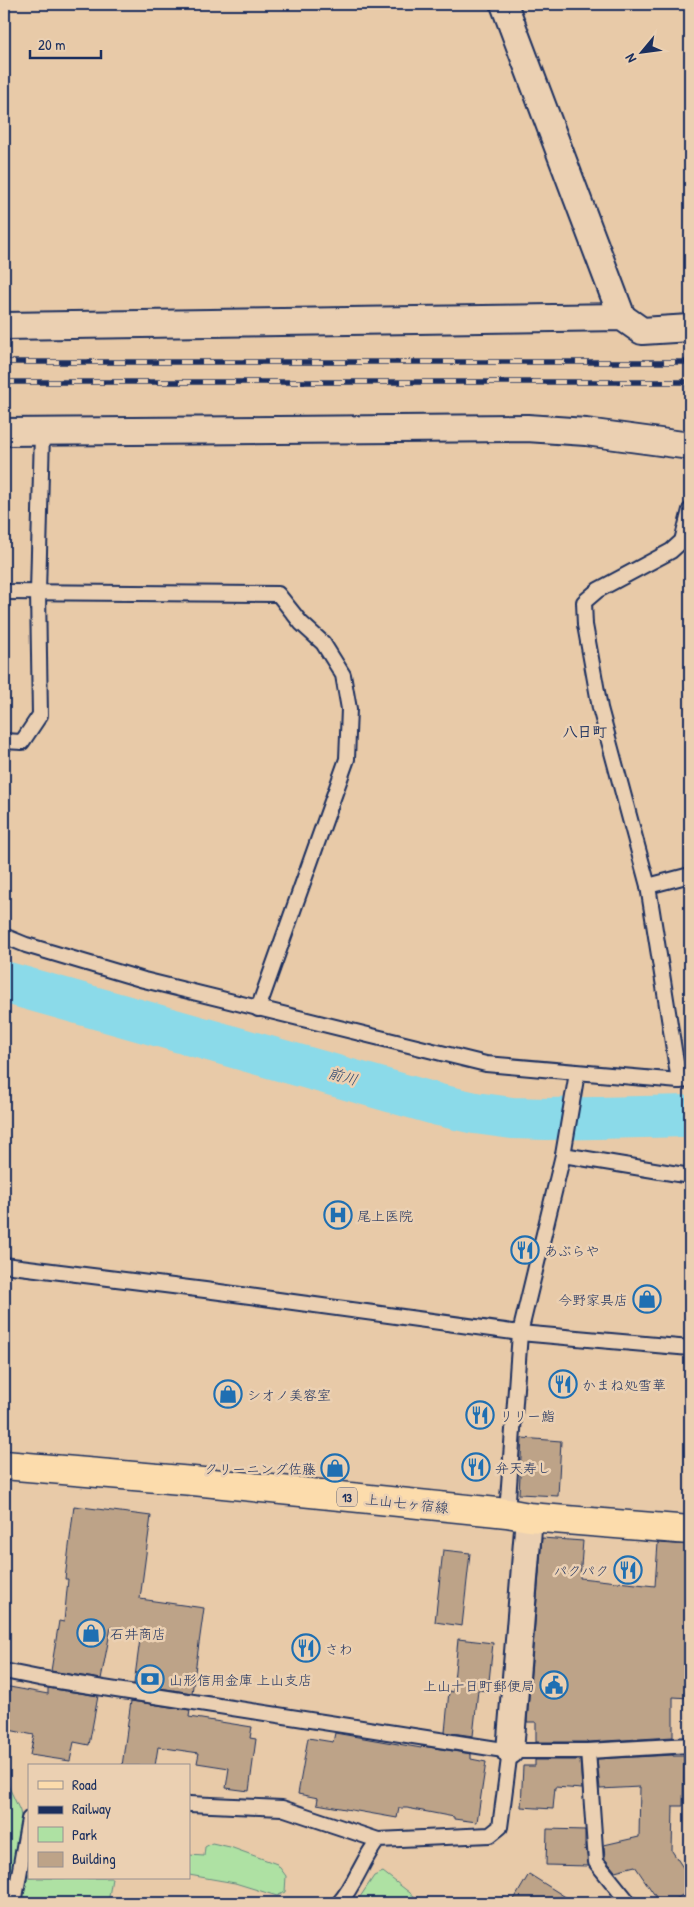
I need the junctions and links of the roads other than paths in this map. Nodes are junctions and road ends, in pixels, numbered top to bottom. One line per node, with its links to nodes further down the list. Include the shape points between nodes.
1 (504, 4): 2 (street)
2 (622, 317): 3 (street); 4 (street, via 642,331)
3 (4, 326)
4 (690, 328)
5 (4, 432): 6 (street)
6 (42, 432): 7 (street, via 527,428 586,432); 11 (lane)
7 (690, 446)
8 (690, 510): 9 (lane)
9 (686, 543): 14 (lane, via 598,590 584,602 600,708)
10 (4, 592): 11 (lane)
11 (38, 593): 12 (lane, via 40,715 22,742); 16 (lane, via 278,594 301,623 323,643 343,675 349,709 347,759)
12 (4, 741)
13 (690, 875): 14 (lane)
14 (648, 886): 18 (lane)
15 (4, 936): 16 (lane, via 144,980)
16 (258, 1009): 17 (lane, via 486,1064)
17 (577, 1073): 18 (lane); 19 (lane)
18 (685, 1080)
19 (563, 1155): 20 (lane); 22 (lane)
20 (690, 1176)
21 (4, 1265): 22 (lane)
22 (520, 1333): 23 (lane); 25 (lane)
23 (690, 1348)
24 (4, 1465): 25 (main road, 上山七ヶ宿線 / 13)
25 (518, 1515): 26 (main road, 上山七ヶ宿線 / 13); 29 (street)
26 (690, 1530)
27 (4, 1671): 29 (lane)
28 (690, 1745): 30 (lane)
29 (510, 1751): 30 (lane); 33 (lane, via 500,1827 490,1835)
30 (588, 1751): 36 (lane, via 596,1862)
31 (190, 1804): 33 (lane, via 282,1808)
32 (28, 1825): 34 (lane)
33 (378, 1840): 35 (lane)
34 (14, 1903)
35 (340, 1903)
36 (629, 1903)

